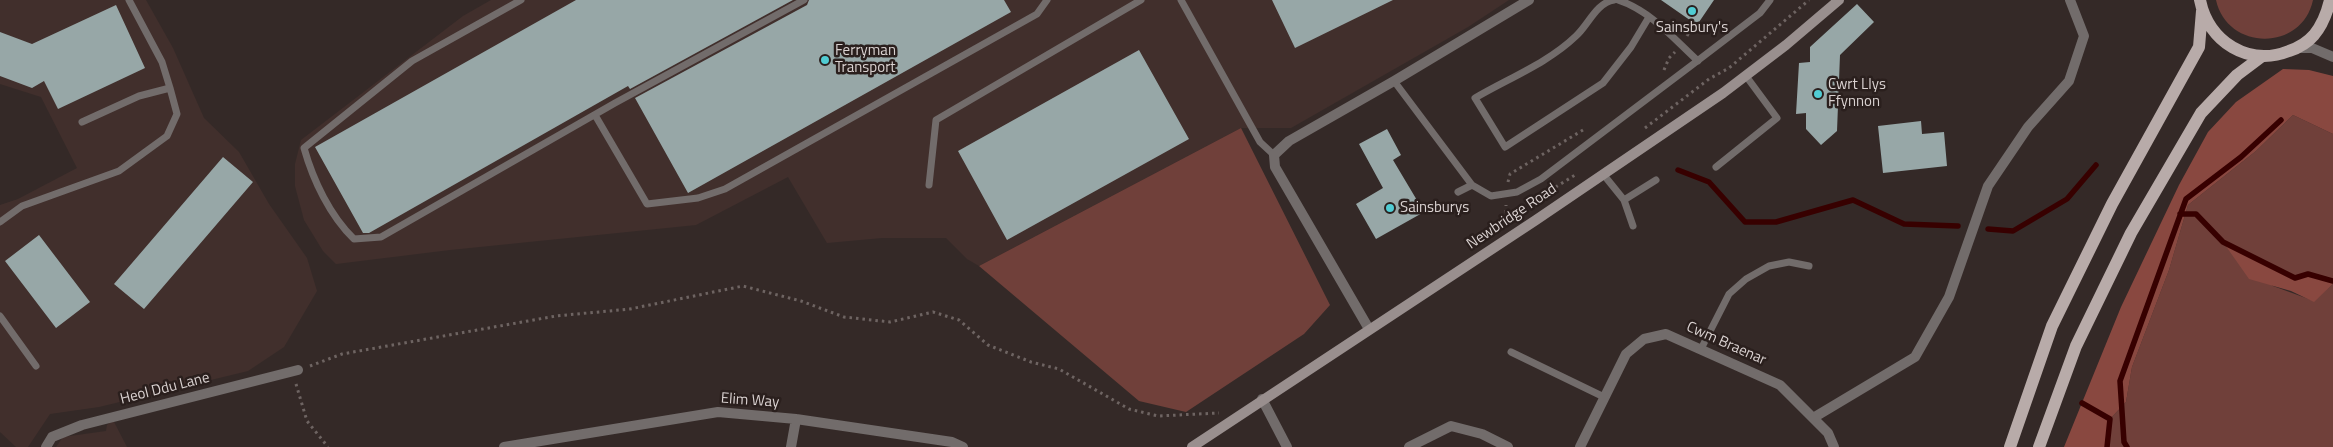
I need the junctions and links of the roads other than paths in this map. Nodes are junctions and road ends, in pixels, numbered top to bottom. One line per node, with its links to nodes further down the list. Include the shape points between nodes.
1 (129, 0): 23 (lane, via 162,62)
2 (521, 0): 24 (lane, via 412,61 304,148 309,166 339,225 354,239 380,236)
3 (804, 0): 24 (lane)
4 (1047, 0): 24 (lane, via 1037,14 860,115 725,189 698,198 647,204)
5 (1141, 0): 30 (lane, via 936,120)
6 (1181, 0): 26 (lane, via 1260,142)
7 (1529, 0): 22 (street)
8 (1614, 0): 16 (lane, via 1605,2 1577,35 1549,57 1475,98 1504,147 1603,83)
9 (1618, 0): 16 (lane, via 1633,5)
10 (1770, 0): 20 (lane, via 1760,13)
11 (1839, 0): 21 (main road, Newbridge Road)
12 (2070, 0): 45 (street, via 2084,36 2069,81 2028,127 1988,186 1949,297 1915,357)
13 (2330, 0): 15 (street); 17 (main road, via 2325,19 2314,36)
14 (2201, 6): 18 (main road, via 2211,29 2224,43); 57 (main road, via 2199,46 2112,204 2052,326)
15 (2333, 9)
16 (1649, 17): 20 (lane)
17 (2298, 48): 18 (main road, via 2280,55); 19 (street, via 2312,48)
18 (2260, 57): 58 (main road, via 2237,75 2201,113 2131,232 2076,346)
19 (2333, 57)
20 (1698, 61): 31 (lane, via 1541,179 1517,192 1491,196)
21 (1746, 76): 27 (lane, via 1777,118); 28 (main road, Newbridge Road)
22 (1394, 81): 26 (street, via 1289,141); 31 (lane)
23 (170, 88): 25 (lane, via 139,96); 34 (lane, via 177,114 167,136 119,171 22,206)
24 (595, 115)
25 (82, 122)
26 (1274, 155): 38 (street, via 1275,167)
27 (1716, 167)
28 (1604, 174): 33 (lane); 38 (main road, Newbridge Road)
29 (1656, 180): 33 (lane)
30 (929, 185)
31 (1472, 186): 32 (lane)
32 (1458, 192)
33 (1624, 200): 35 (lane)
34 (0, 222)
35 (1633, 226)
36 (1809, 266): 39 (lane, via 1789,262 1769,266 1746,279 1730,294)
37 (0, 316): 41 (lane)
38 (1369, 329): 44 (main road, Newbridge Road)
39 (1702, 349): 43 (street, Cwm Braenar, via 1666,334 1644,339 1626,354); 45 (street, Cwm Braenar, via 1780,385)
40 (1511, 352): 43 (lane)
41 (36, 366)
42 (295, 371): 47 (street, Heol Ddu Lane, via 82,425 52,437)
43 (1604, 397): 55 (street, Cwm Braenar)
44 (1262, 399): 51 (main road, Newbridge Road); 52 (street)
45 (1813, 418): 56 (street, Cwm Braenar, via 1828,433)
46 (796, 419): 48 (street, Elim Way, via 718,412); 49 (street); 50 (street, Elim Way, via 952,442)
47 (46, 447)
48 (504, 447)
49 (791, 447)
50 (963, 447)
51 (1192, 447)
52 (1287, 447)
53 (1409, 447): 54 (street, via 1451,426 1482,434)
54 (1508, 447)
55 (1580, 447)
56 (1834, 447)
57 (2010, 447)
58 (2039, 447)

